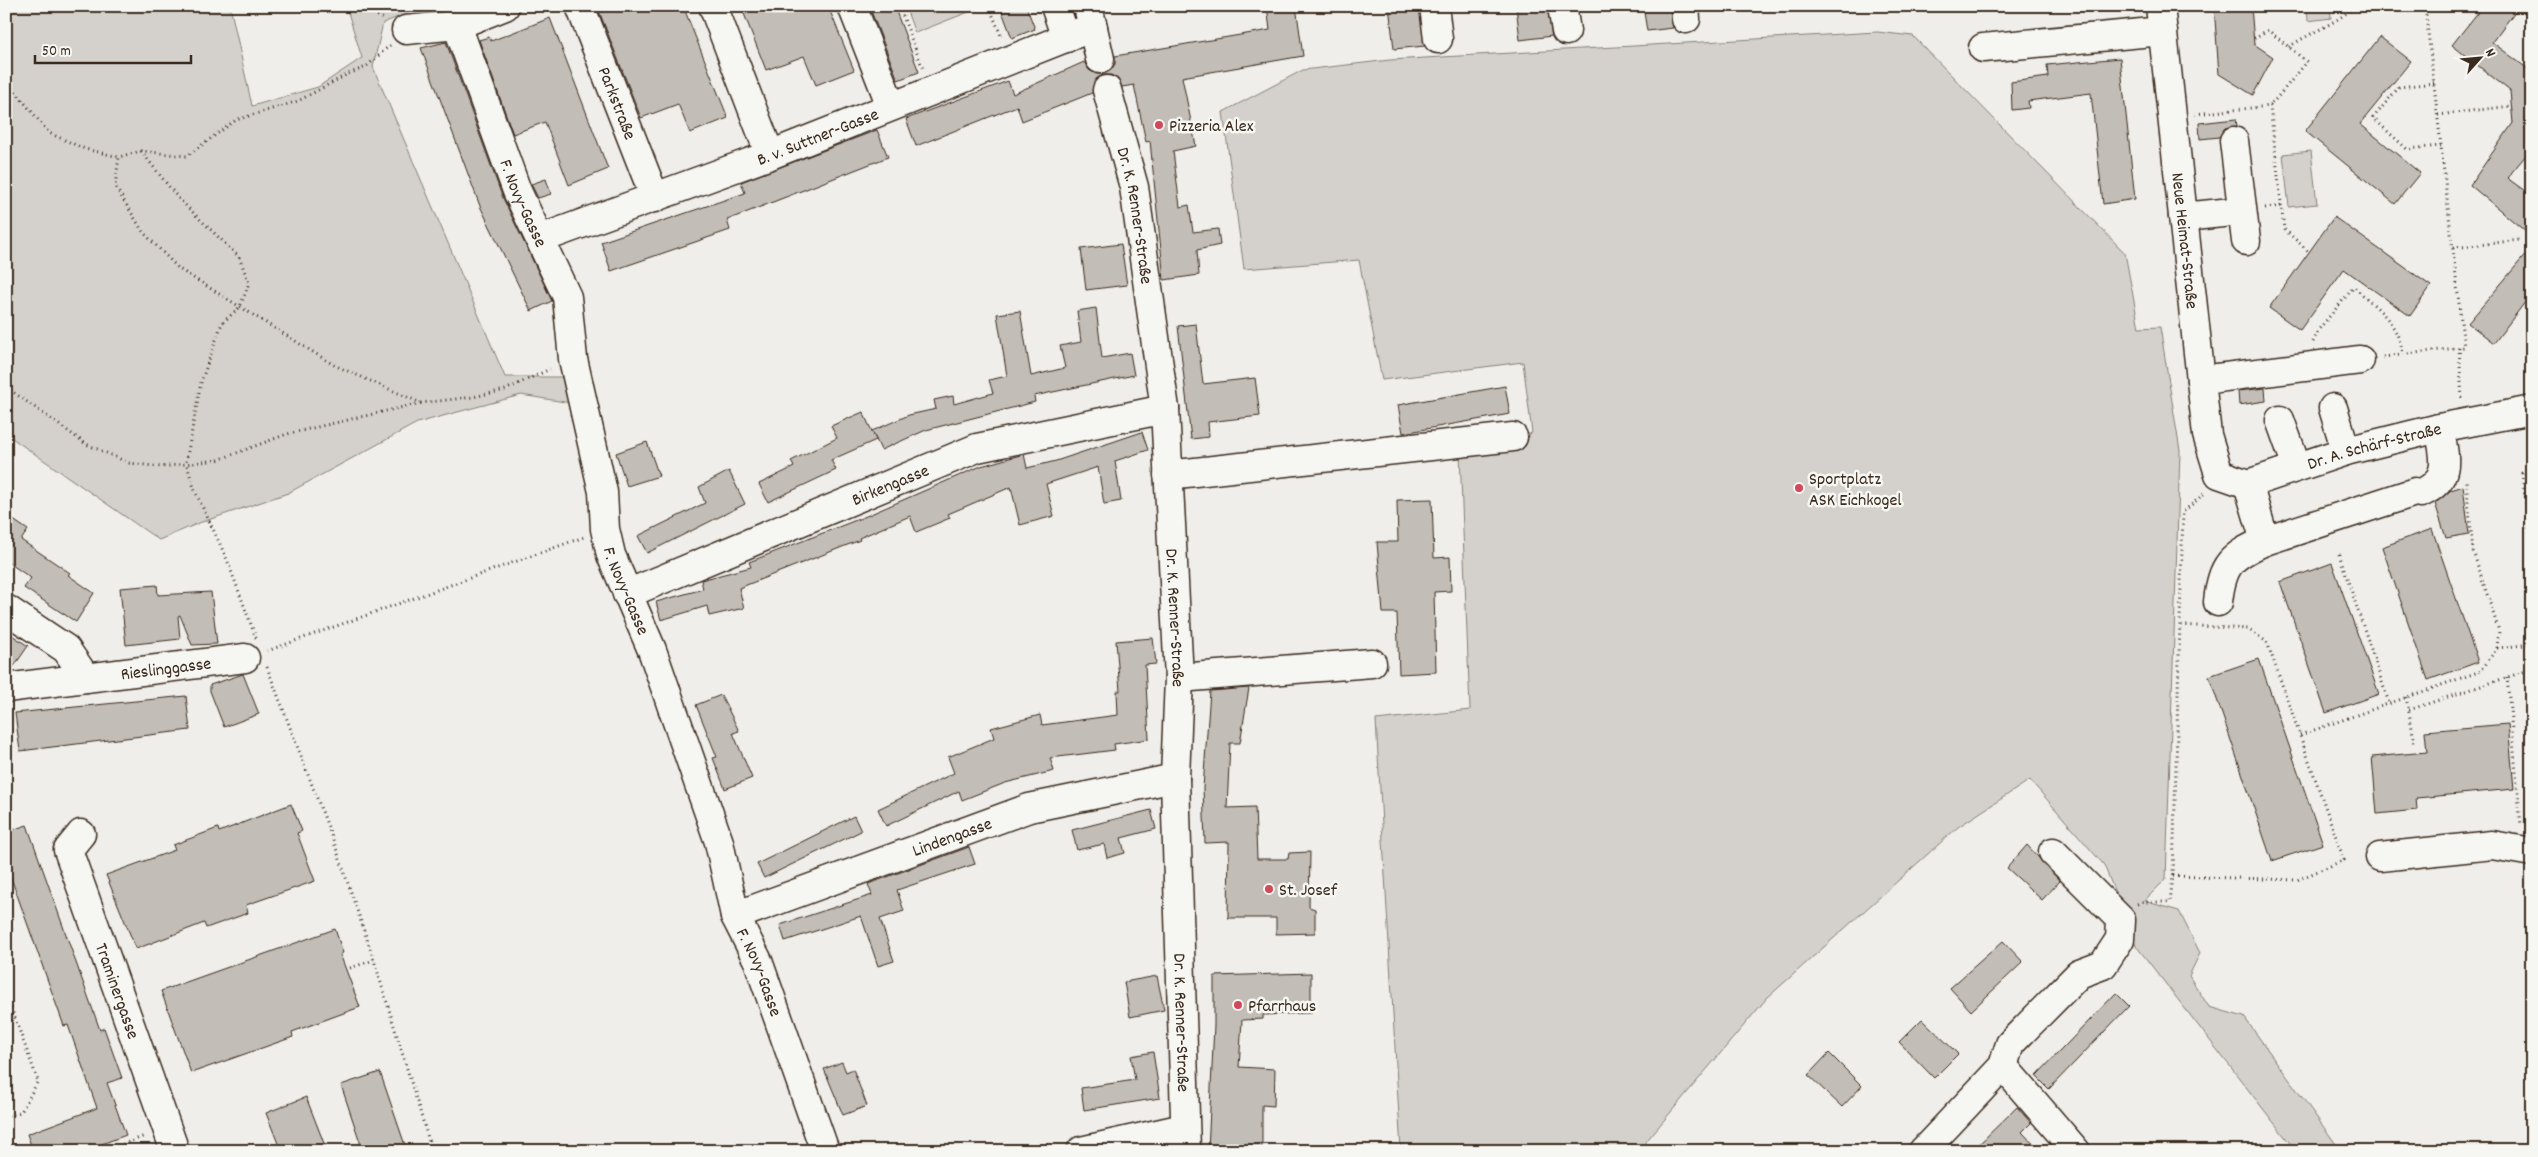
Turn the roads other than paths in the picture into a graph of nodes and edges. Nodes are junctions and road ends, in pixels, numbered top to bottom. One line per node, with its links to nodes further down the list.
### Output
1 (506, 6): 9 (street)
2 (580, 6): 19 (street, Parkstraße)
3 (713, 6): 18 (street)
4 (852, 6): 16 (street)
5 (1055, 6): 11 (street)
6 (1434, 6): 12 (street)
7 (1091, 16): 11 (street, B. v. Suttner-Gasse); 14 (street)
8 (2162, 18): 13 (street); 21 (street, Neue Heimat-Straße)
9 (457, 25): 10 (street); 22 (street, F. Novy-Gasse)
10 (406, 30)
11 (1066, 38): 16 (street, B. v. Suttner-Gasse)
12 (1438, 39)
13 (1983, 48)
14 (1100, 59)
15 (1107, 90): 27 (street, Dr. K. Renner-Straße)
16 (891, 106): 18 (street, B. v. Suttner-Gasse)
17 (2234, 141): 20 (street)
18 (770, 155): 19 (street, B. v. Suttner-Gasse)
19 (655, 198): 22 (street, B. v. Suttner-Gasse)
20 (2242, 210): 21 (street); 23 (street)
21 (2183, 217): 25 (street, Neue Heimat-Straße)
22 (540, 239): 37 (street, F. Novy-Gasse)
23 (2246, 242)
24 (2360, 360): 25 (street)
25 (2201, 380): 35 (street, Neue Heimat-Straße)
26 (2333, 408): 32 (street)
27 (1165, 409): 34 (street, Dr. K. Renner-Straße); 37 (street, Birkengasse)
28 (2532, 410): 30 (street, Dr. A. Schärf-Straße)
29 (2280, 420): 33 (street)
30 (2450, 426): 32 (street, Dr. A. Schärf-Straße); 36 (street)
31 (1513, 437): 34 (street)
32 (2346, 451): 33 (street, Dr. A. Schärf-Straße)
33 (2297, 467): 35 (street, Dr. A. Schärf-Straße)
34 (1168, 475): 43 (street, Dr. K. Renner-Straße)
35 (2248, 484): 36 (street)
36 (2265, 541): 38 (street)
37 (627, 594): 50 (street, F. Novy-Gasse)
38 (2218, 602)
39 (6, 609): 42 (street)
40 (253, 655): 42 (street, Rieslinggasse)
41 (1372, 664): 43 (street)
42 (86, 678): 44 (street, Rieslinggasse)
43 (1179, 678): 45 (street, Dr. K. Renner-Straße)
44 (6, 688)
45 (1175, 778): 50 (street, Lindengasse); 53 (street, Dr. K. Renner-Straße)
46 (81, 834): 52 (street, Traminergasse)
47 (2528, 851): 49 (street)
48 (2053, 852): 51 (street)
49 (2380, 856)
50 (735, 916): 54 (street, F. Novy-Gasse)
51 (2003, 1066): 56 (street); 57 (street)
52 (171, 1139)
53 (1185, 1139): 55 (street)
54 (825, 1151)
55 (1081, 1151)
56 (1922, 1151)
57 (2076, 1151)

